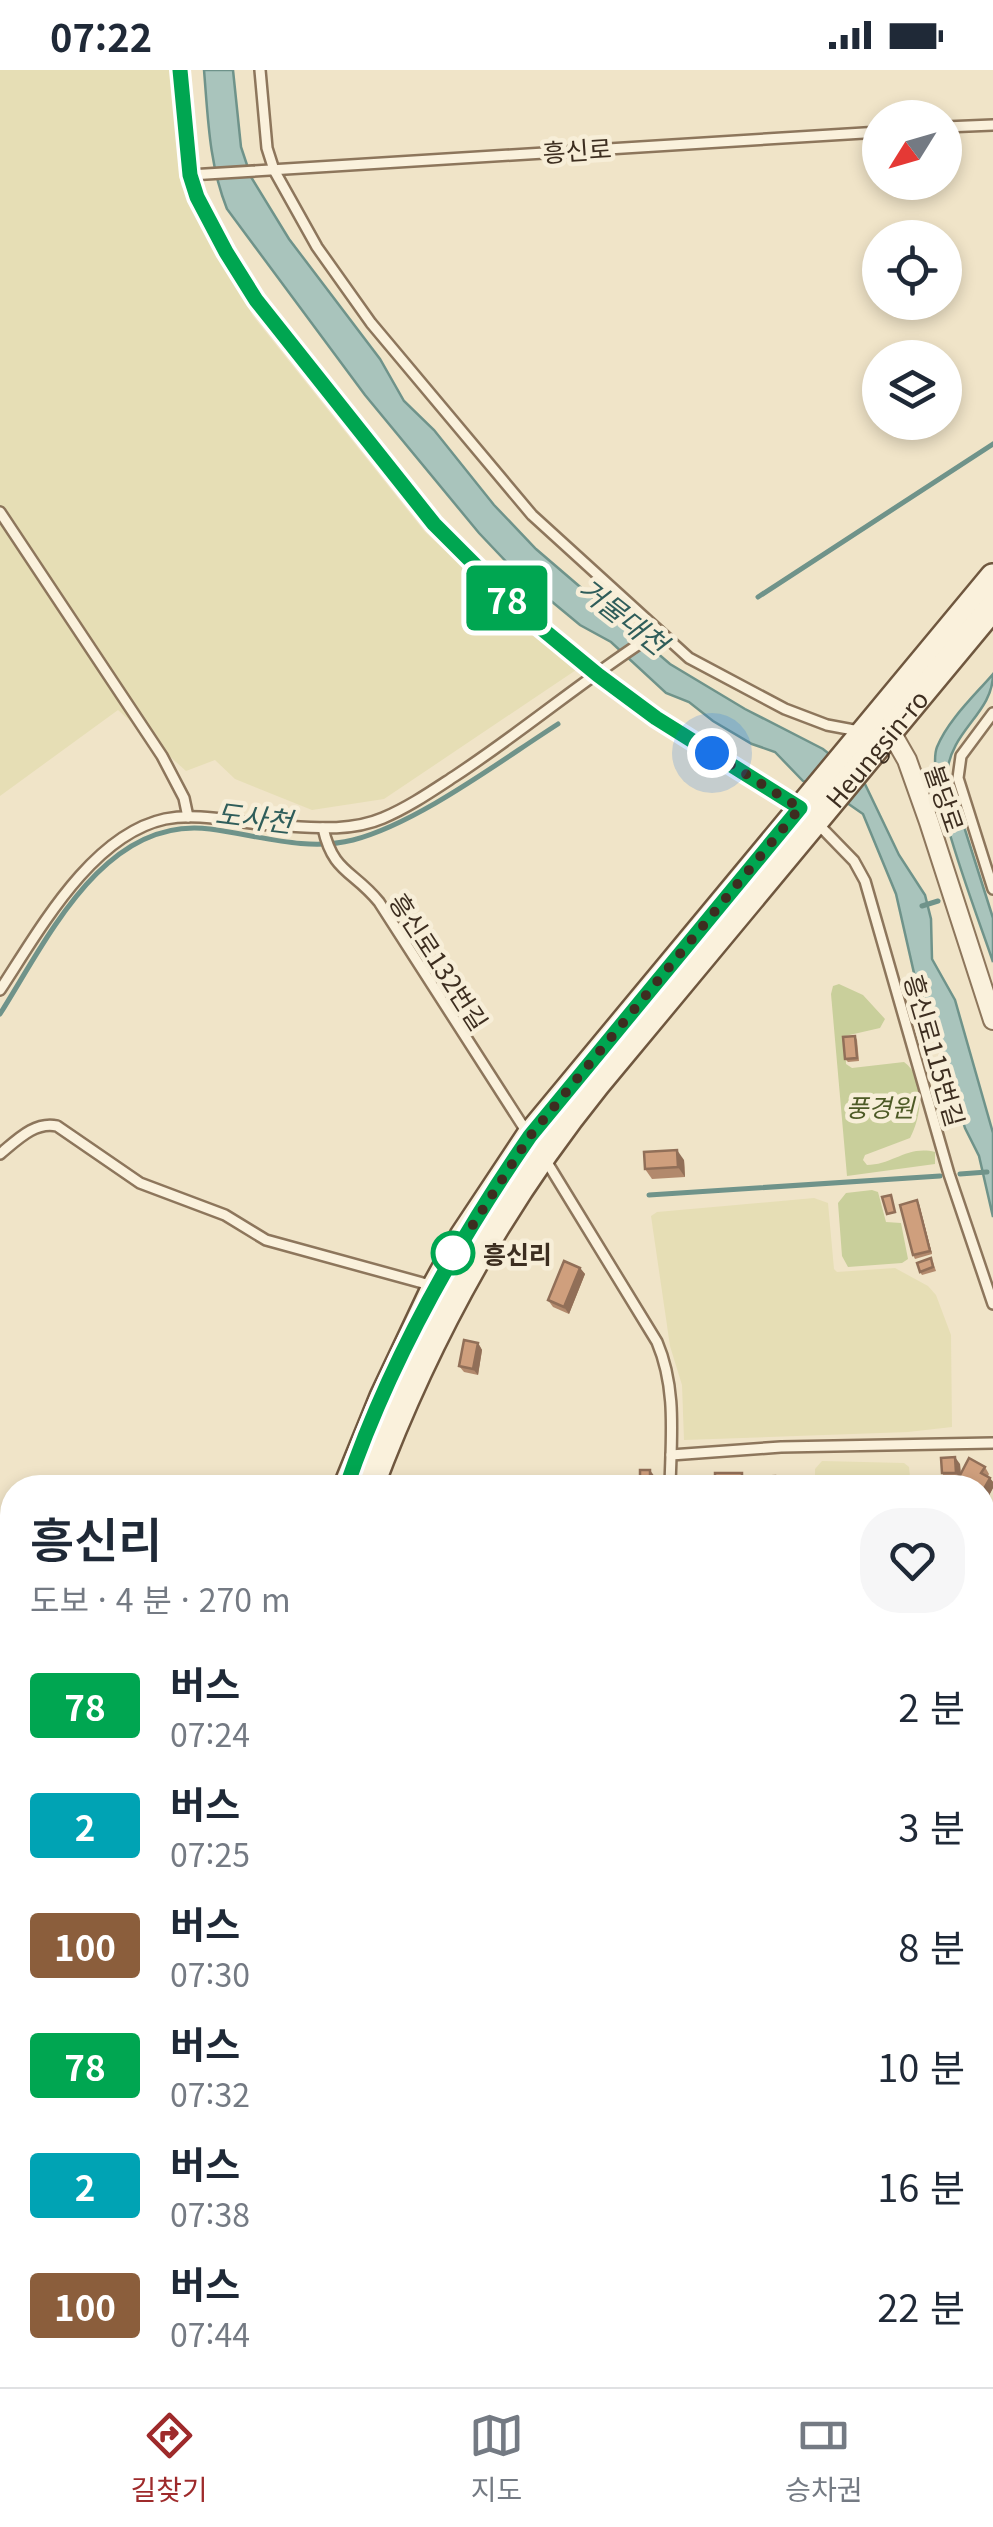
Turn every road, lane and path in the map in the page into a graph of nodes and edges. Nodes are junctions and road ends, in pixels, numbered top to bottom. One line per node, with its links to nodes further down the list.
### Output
1 (180, 70): 7 (lane)
2 (260, 70): 6 (lane)
3 (993, 125): 4 (lane)
4 (962, 127)
5 (862, 133): 6 (lane, 흥신로)
6 (274, 170): 7 (lane, 흥신로); 11 (lane)
7 (190, 175): 12 (lane)
8 (0, 512): 16 (lane)
9 (993, 577): 14 (main road, Heungsin-ro)
10 (993, 608): 14 (main road, Heungsin-ro)
11 (655, 634): 12 (lane); 14 (lane)
12 (598, 675): 15 (lane); 17 (lane)
13 (993, 713): 18 (lane)
14 (871, 735): 15 (main road); 20 (street, 불당로)
15 (811, 812): 21 (main road, Heungsin-ro); 24 (lane, 흥신로115번길)
16 (188, 817): 17 (lane); 19 (lane)
17 (324, 832): 21 (lane, 흥신로132번길)
18 (993, 889)
19 (0, 990)
20 (993, 1020)
21 (536, 1145): 23 (main road, Heungsin-ro); 26 (lane, 흥신로132번길)
22 (0, 1154): 23 (lane)
23 (446, 1293): 27 (main road, Heungsin-ro); 28 (main road, Heungsin-ro)
24 (993, 1304)
25 (993, 1444): 26 (lane)
26 (671, 1454): 29 (lane, 흥신로132번길)
27 (351, 1475)
28 (376, 1475)
29 (670, 1475)

